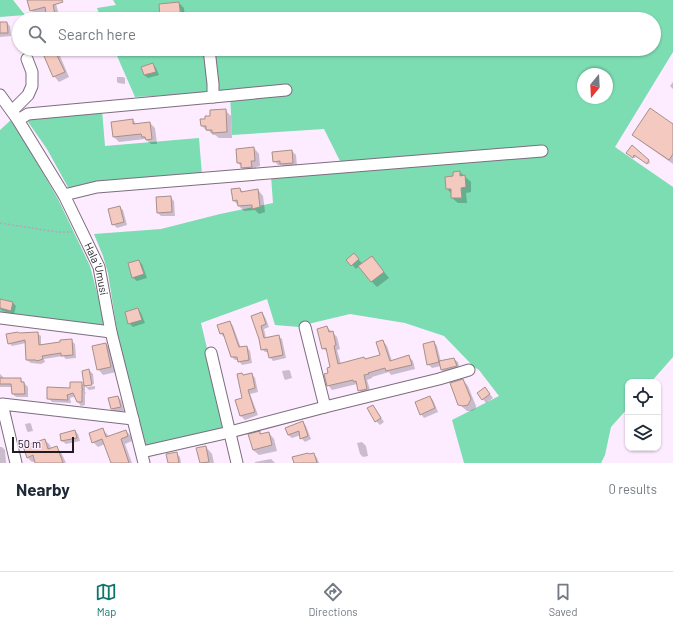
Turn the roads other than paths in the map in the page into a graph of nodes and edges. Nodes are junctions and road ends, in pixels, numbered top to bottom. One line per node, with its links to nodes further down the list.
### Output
1 (210, 56): 5 (street)
2 (27, 59): 6 (street)
3 (286, 90): 5 (street)
4 (0, 96): 6 (street, Hala 'Umusi)
5 (213, 97): 6 (street)
6 (15, 116): 8 (street, Hala 'Umusi)
7 (542, 151): 8 (street)
8 (64, 195): 11 (street, Hala 'Umusi)
9 (0, 318): 11 (street)
10 (305, 327): 15 (street)
11 (111, 332): 16 (street, Hala 'Umusi)
12 (211, 353): 17 (street)
13 (469, 370): 15 (street)
14 (1, 404): 16 (street); 19 (street)
15 (325, 407): 17 (street)
16 (133, 419): 18 (street, Hala 'Umusi)
17 (230, 432): 18 (street); 20 (street)
18 (143, 458)
19 (16, 463)
20 (238, 463)

